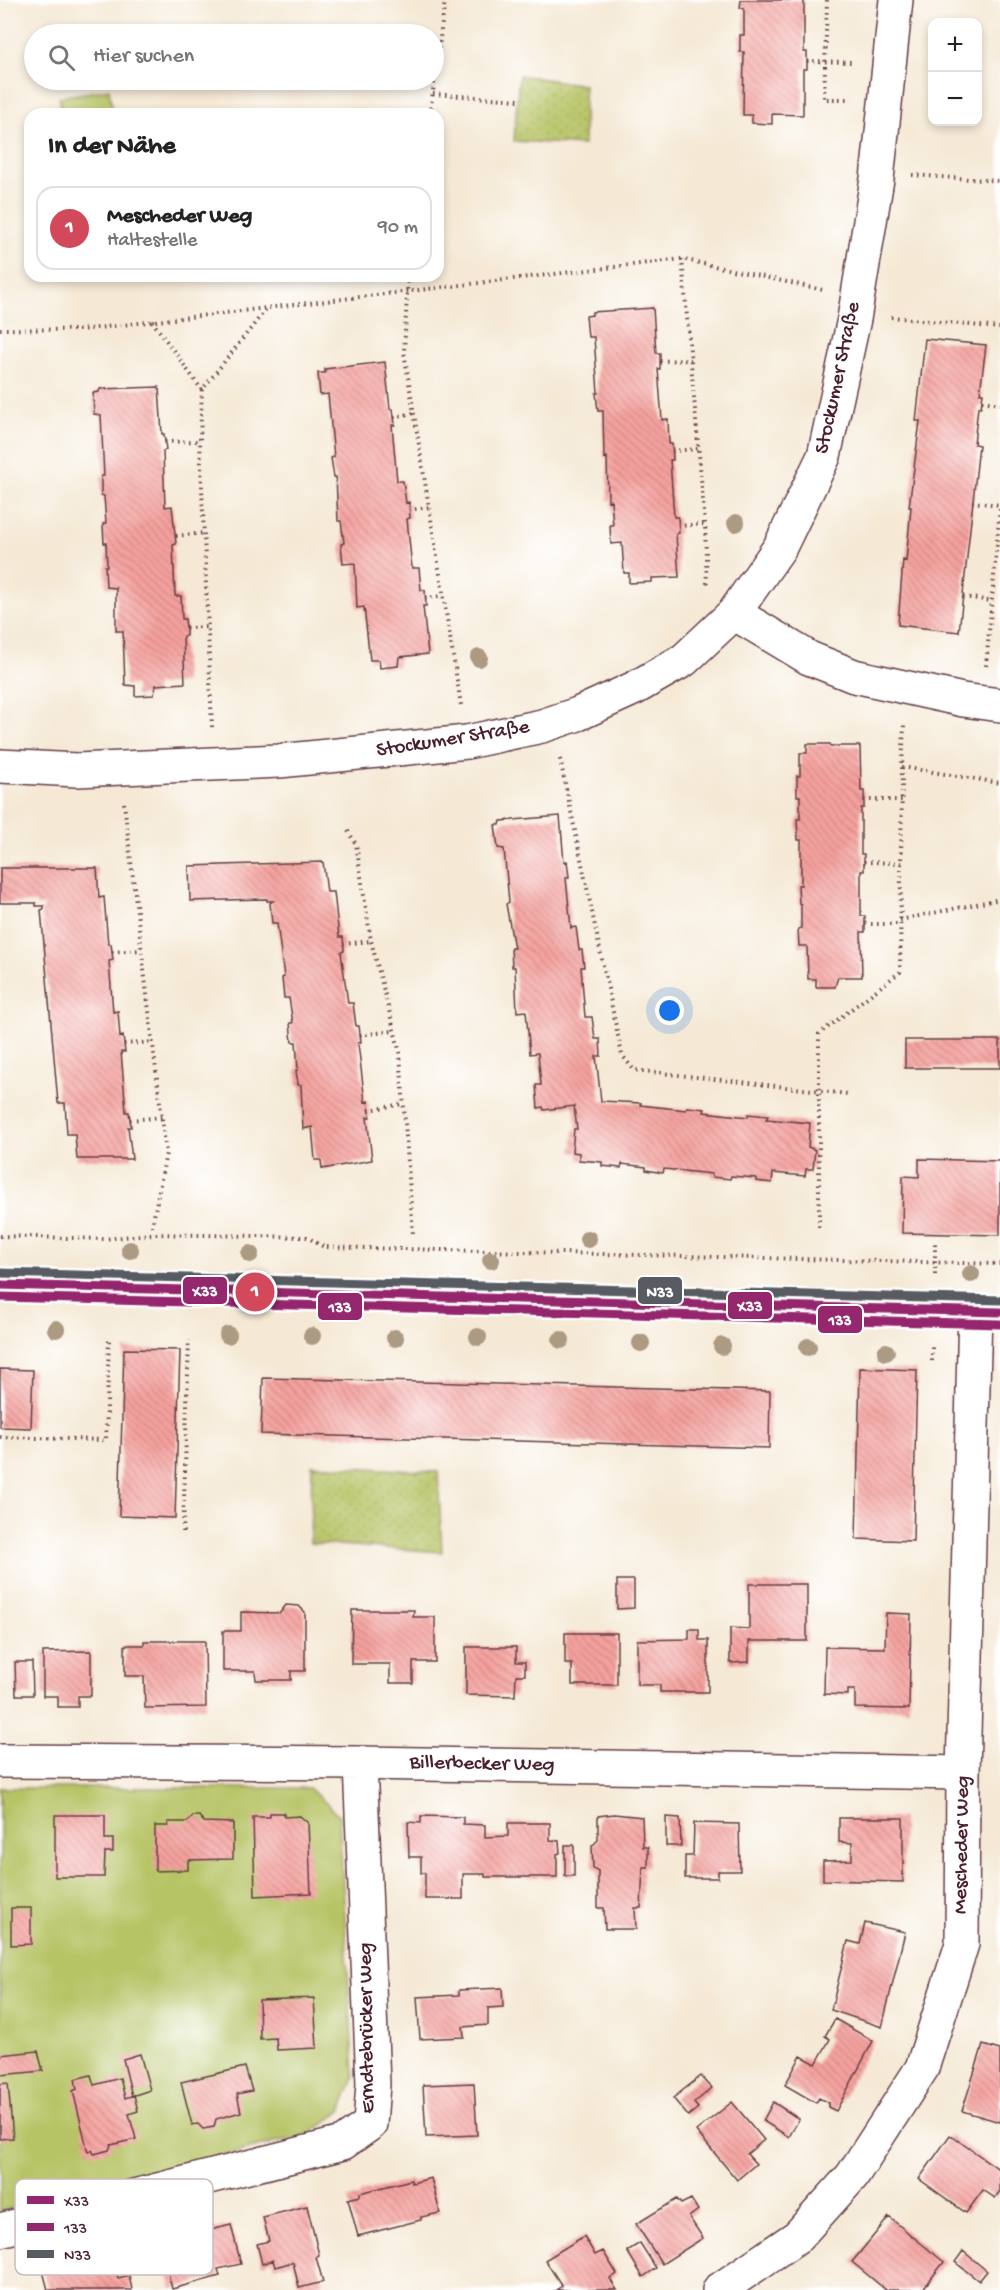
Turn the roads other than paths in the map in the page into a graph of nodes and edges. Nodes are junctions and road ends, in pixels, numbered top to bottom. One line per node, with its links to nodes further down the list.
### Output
1 (896, 0): 2 (street, Stockumer Straße)
2 (734, 613): 3 (street); 4 (street, Stockumer Straße)
3 (991, 704)
4 (0, 766)
5 (0, 1285): 6 (main road)
6 (988, 1311): 9 (street, Mescheder Weg)
7 (0, 1761): 8 (street, Billerbecker Weg)
8 (360, 1763): 9 (street, Billerbecker Weg); 10 (street, Erndtebrücker Weg)
9 (963, 1773): 13 (street, Mescheder Weg)
10 (203, 2179)
11 (15, 2226): 12 (street, Erndtebrücker Weg)
12 (0, 2230)
13 (720, 2290)

